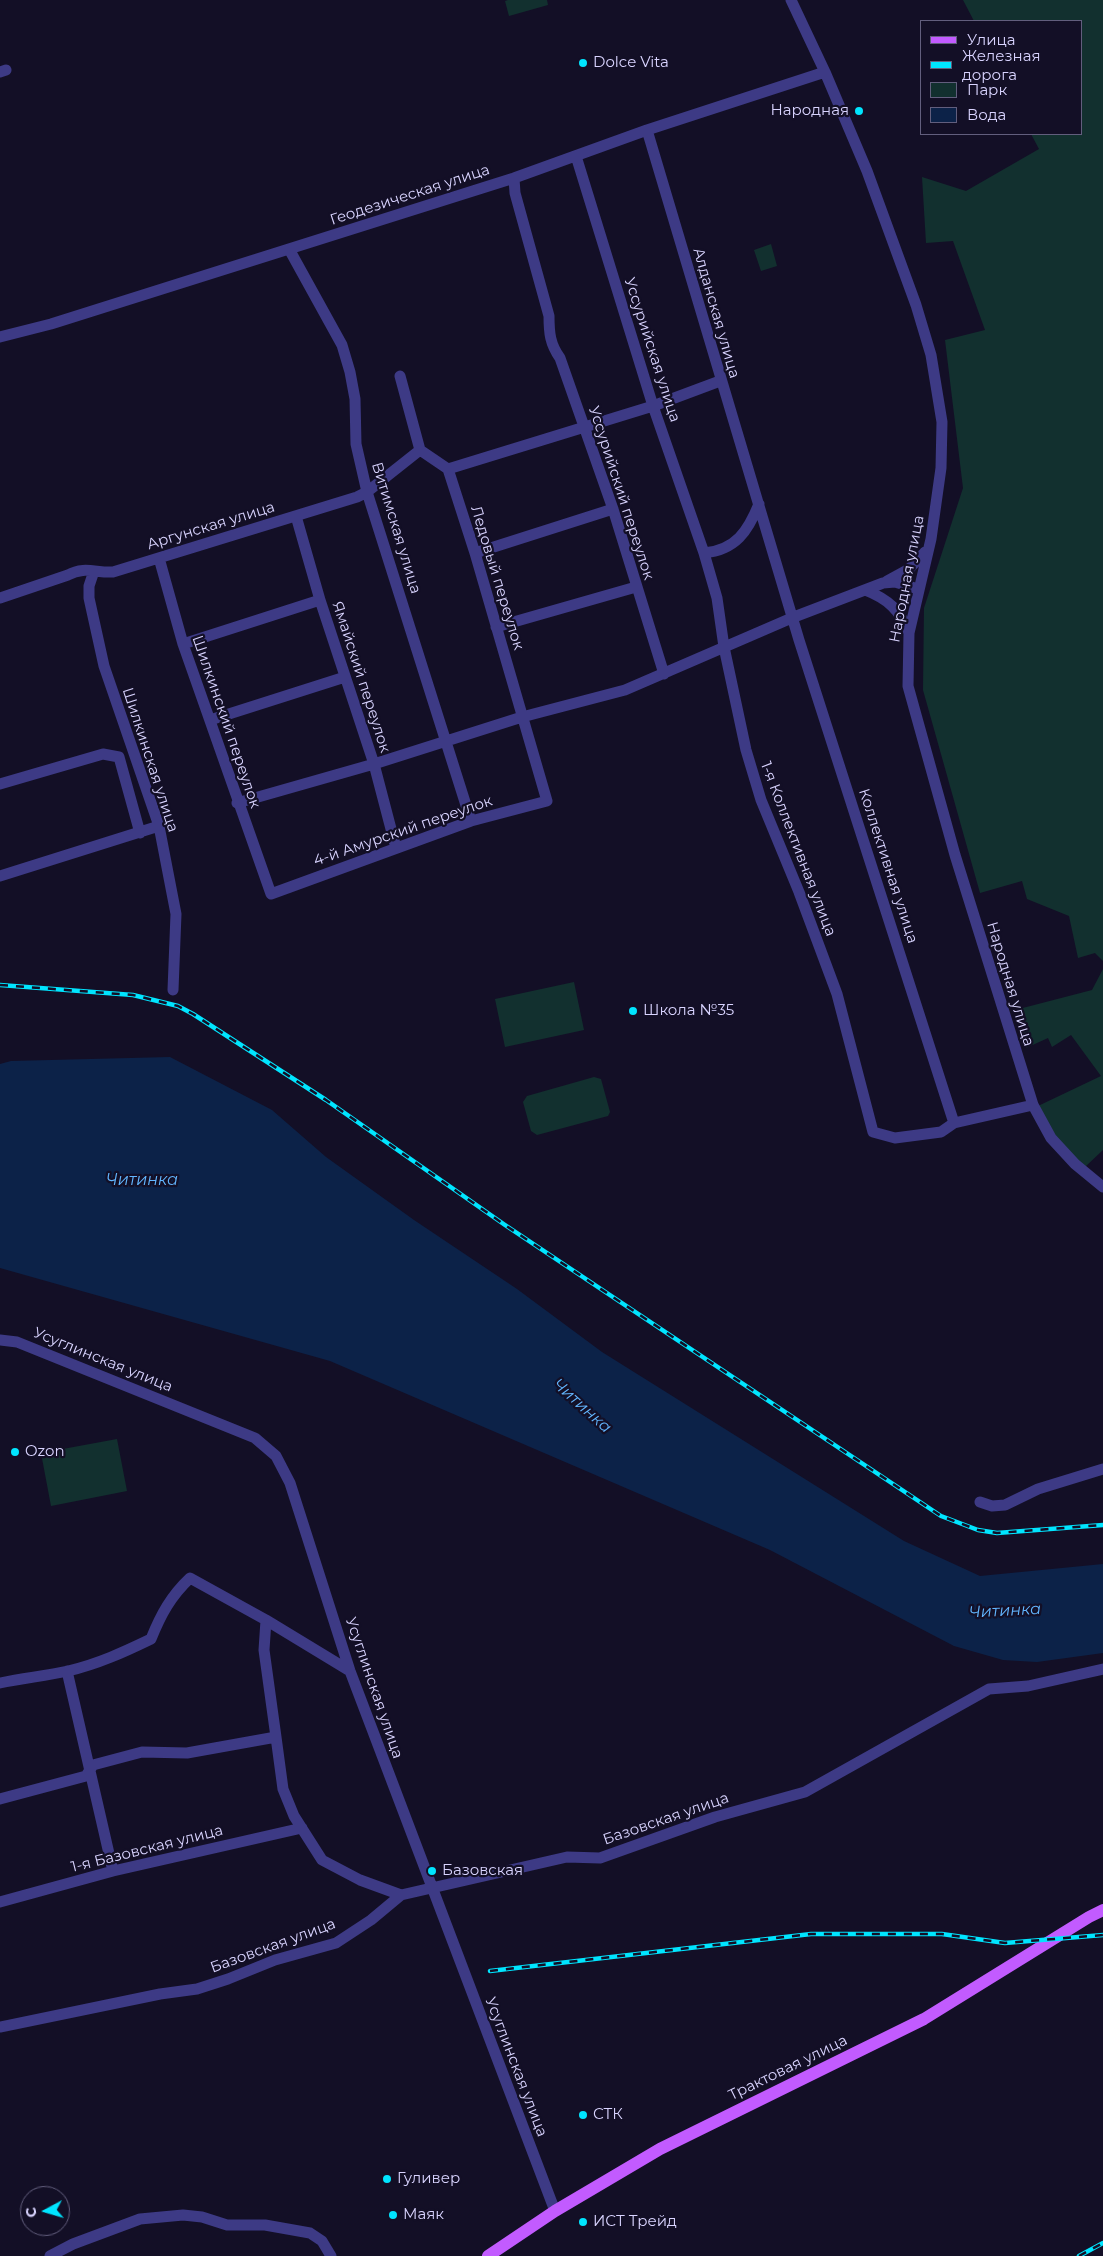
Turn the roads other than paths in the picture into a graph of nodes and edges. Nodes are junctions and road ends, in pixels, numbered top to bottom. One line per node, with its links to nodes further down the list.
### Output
1 (791, 0): 2 (street, Народная улица)
2 (825, 72): 3 (street, Геодезическая улица); 18 (street, Народная улица)
3 (647, 130): 4 (street, Геодезическая улица); 9 (street, Алданская улица)
4 (576, 156): 5 (street, Геодезическая улица); 10 (street, Уссурийская улица)
5 (514, 178): 6 (street, Геодезическая улица); 11 (street, Уссурийский переулок)
6 (289, 249): 7 (street, Геодезическая улица); 14 (street, Витимская улица)
7 (0, 337)
8 (400, 376): 12 (street)
9 (720, 381): 10 (street); 15 (street, Алданская улица)
10 (653, 406): 11 (street); 20 (street, Уссурийская улица)
11 (584, 427): 13 (street); 16 (street, Уссурийский переулок)
12 (420, 450): 13 (street); 14 (street, Аргунская улица)
13 (448, 470): 19 (street, Ледовый переулок)
14 (367, 492): 17 (street, Аргунская улица); 38 (street, Витимская улица)
15 (759, 504): 20 (street); 29 (street, Алданская улица)
16 (613, 509): 19 (street); 24 (street, Уссурийский переулок)
17 (296, 516): 21 (street, Аргунская улица); 28 (street, Ямайский переулок)
18 (929, 546): 23 (street); 25 (street, Народная улица)
19 (474, 553): 30 (street, Ледовый переулок)
20 (704, 553): 33 (street, Уссурийская улица)
21 (158, 558): 22 (street, Аргунская улица); 32 (street, Шилкинский переулок)
22 (94, 572): 27 (street, Аргунская улица); 44 (street, Шилкинская улица)
23 (883, 583): 25 (street); 26 (street)
24 (636, 587): 30 (street); 34 (street, Уссурийский переулок)
25 (918, 588): 31 (street, Народная улица)
26 (865, 590): 29 (street); 31 (street)
27 (0, 598)
28 (320, 600): 32 (street); 35 (street, Ямайский переулок)
29 (794, 617): 33 (street); 51 (street, Коллективная улица)
30 (496, 627): 36 (street, Ледовый переулок)
31 (909, 633): 50 (street, Народная улица)
32 (184, 644): 37 (street, Шилкинский переулок)
33 (724, 647): 34 (street); 51 (street, 1-я Коллективная улица)
34 (664, 674): 36 (street)
35 (345, 678): 37 (street); 39 (street, Ямайский переулок)
36 (522, 716): 38 (street); 41 (street, Ледовый переулок)
37 (210, 720): 42 (street, Шилкинский переулок)
38 (447, 741): 39 (street); 43 (street, Витимская улица)
39 (374, 764): 42 (street); 46 (street, Ямайский переулок)
40 (0, 784): 45 (street)
41 (547, 801): 43 (street, 4-й Амурский переулок)
42 (237, 803): 48 (street, Шилкинский переулок)
43 (471, 821): 46 (street, 4-й Амурский переулок)
44 (159, 826): 45 (street); 49 (street, Шилкинская улица)
45 (140, 833): 47 (street)
46 (396, 848): 48 (street, 4-й Амурский переулок)
47 (0, 876)
48 (271, 894)
49 (173, 990)
50 (1034, 1105): 51 (street); 52 (street, Народная улица)
51 (954, 1123)
52 (1103, 1187)
53 (0, 1340): 59 (street, Усуглинская улица)
54 (1103, 1469): 55 (street)
55 (980, 1502)
56 (266, 1620): 58 (street); 59 (street); 61 (street)
57 (1103, 1669): 66 (street, Базовская улица)
58 (67, 1671): 60 (street); 62 (street)
59 (350, 1671): 66 (street, Усуглинская улица)
60 (0, 1683)
61 (276, 1737): 62 (street); 64 (street)
62 (90, 1770): 63 (street); 65 (street)
63 (0, 1799)
64 (302, 1828): 65 (street, 1-я Базовская улица); 67 (street)
65 (112, 1870): 68 (street, 1-я Базовская улица)
66 (432, 1888): 67 (street, Базовская улица); 71 (street, Усуглинская улица)
67 (401, 1894): 70 (street, Базовская улица)
68 (0, 1902)
69 (1103, 1910): 71 (main road, Трактовая улица)
70 (0, 2027)
71 (556, 2211): 74 (main road, Трактовая улица)
72 (50, 2256): 73 (street)
73 (331, 2256)
74 (488, 2256)

